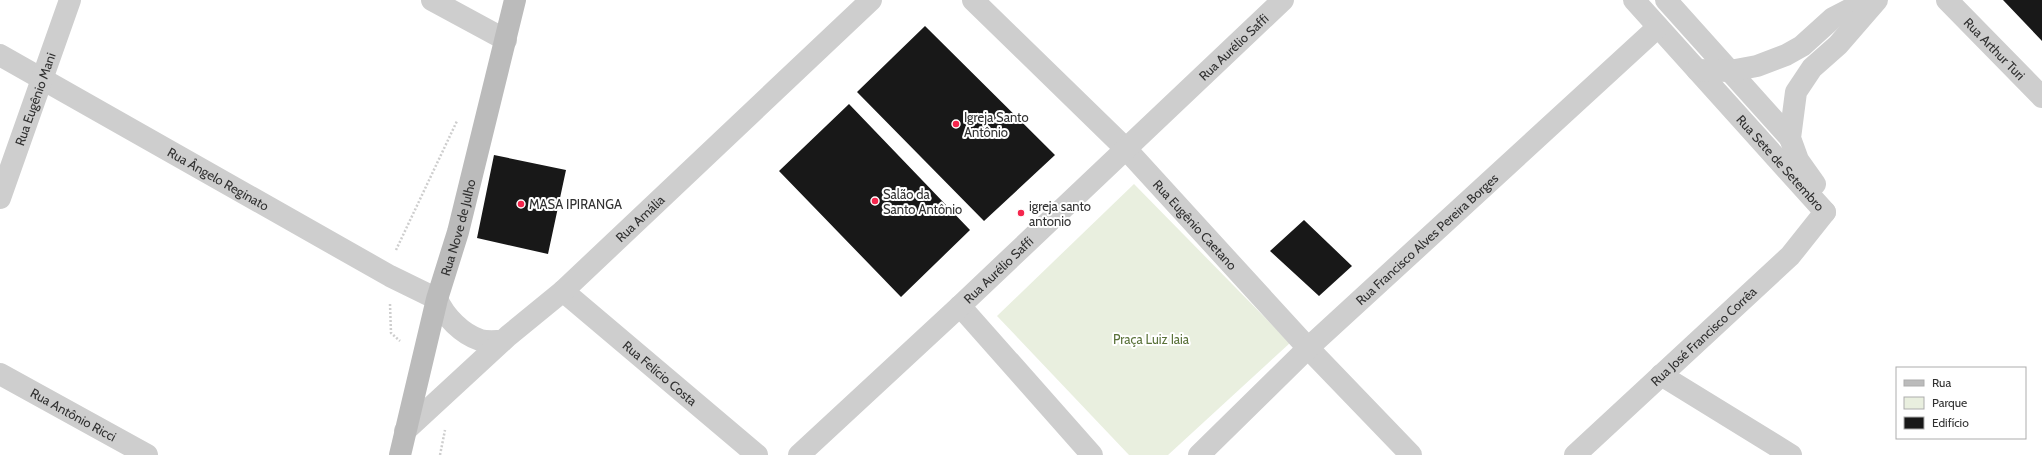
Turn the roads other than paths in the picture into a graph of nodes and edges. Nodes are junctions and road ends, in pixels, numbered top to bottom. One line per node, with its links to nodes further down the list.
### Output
1 (70, 0): 17 (street, Rua Eugênio Mani)
2 (432, 0): 13 (street)
3 (515, 0): 13 (main road, Rua Nove de Julho)
4 (870, 0): 23 (street, Rua Amália)
5 (973, 0): 20 (street, Rua Eugênio Caetano)
6 (1283, 0): 20 (street, Rua Aurélio Saffi)
7 (1634, 0): 12 (street, Rua Sete de Setembro)
8 (1666, 0): 16 (street, Rua Sete de Setembro)
9 (1868, 0): 16 (street)
10 (1877, 0): 19 (street, Rua Sete de Setembro)
11 (1947, 0): 18 (street, Rua Arthur Turi)
12 (1658, 27): 15 (street, Rua Sete de Setembro); 27 (street, Rua Francisco Alves Pereira Borges)
13 (506, 40): 24 (main road, Rua Nove de Julho)
14 (0, 55): 17 (street, Rua Ângelo Reginato)
15 (1697, 70): 16 (street); 22 (street, Rua Sete de Setembro)
16 (1730, 71): 19 (street, Rua Sete de Setembro)
17 (42, 77): 21 (street, Rua Eugênio Mani); 24 (street, Rua Ângelo Reginato)
18 (2042, 97)
19 (1790, 138): 22 (street, Rua Sete de Setembro)
20 (1126, 149): 25 (street, Rua Aurélio Saffi); 27 (street, Rua Eugênio Caetano)
21 (0, 198)
22 (1825, 212): 29 (street, Rua José Francisco Corrêa)
23 (563, 291): 26 (street, Rua Amália); 33 (street, Rua Felício Costa)
24 (437, 299): 26 (street); 30 (main road, Rua Nove de Julho)
25 (960, 306): 34 (street, Rua Aurélio Saffi); 35 (street)
26 (502, 341): 30 (street, Rua Amália)
27 (1308, 348): 36 (street, Rua Francisco Alves Pereira Borges); 37 (street, Rua Eugênio Caetano)
28 (0, 374): 31 (street, Rua Antônio Ricci)
29 (1661, 375): 38 (street, Rua José Francisco Corrêa); 39 (street)
30 (405, 431): 32 (main road, Rua Nove de Julho)
31 (147, 455)
32 (400, 455)
33 (757, 455)
34 (799, 455)
35 (1092, 455)
36 (1200, 455)
37 (1411, 455)
38 (1575, 455)
39 (1791, 455)

